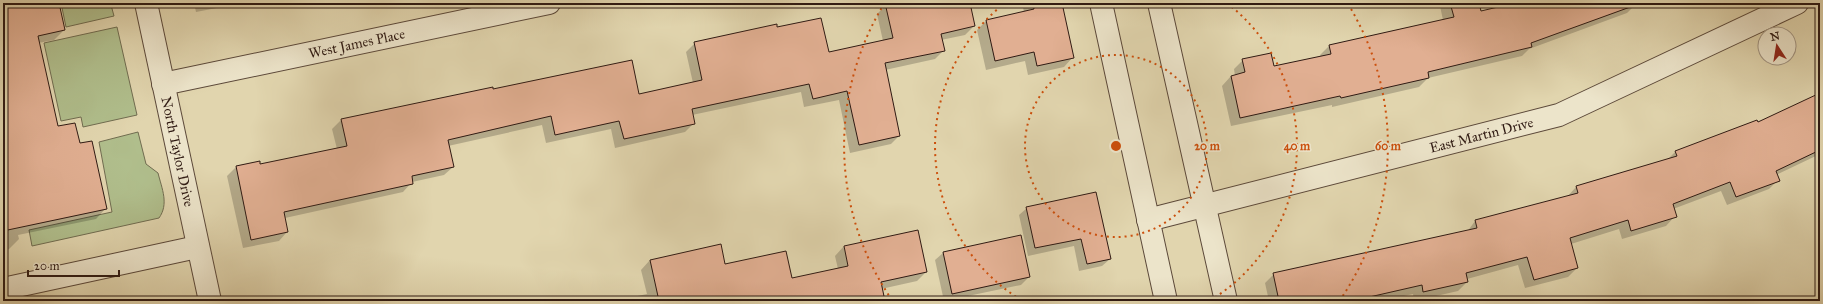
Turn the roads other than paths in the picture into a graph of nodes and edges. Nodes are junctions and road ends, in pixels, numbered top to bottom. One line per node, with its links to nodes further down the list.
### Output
1 (146, 3): 6 (street, North Taylor Drive)
2 (550, 3): 6 (street, West James Place)
3 (1101, 3): 8 (street)
4 (1159, 3): 7 (street)
5 (1797, 3): 7 (street, East Martin Drive)
6 (163, 84): 9 (street, North Taylor Drive)
7 (1205, 206): 8 (street, East Martin Drive); 11 (street)
8 (1148, 220): 13 (street)
9 (197, 247): 10 (street); 12 (street, North Taylor Drive)
10 (3, 289)
11 (1222, 300)
12 (210, 301)
13 (1166, 301)

